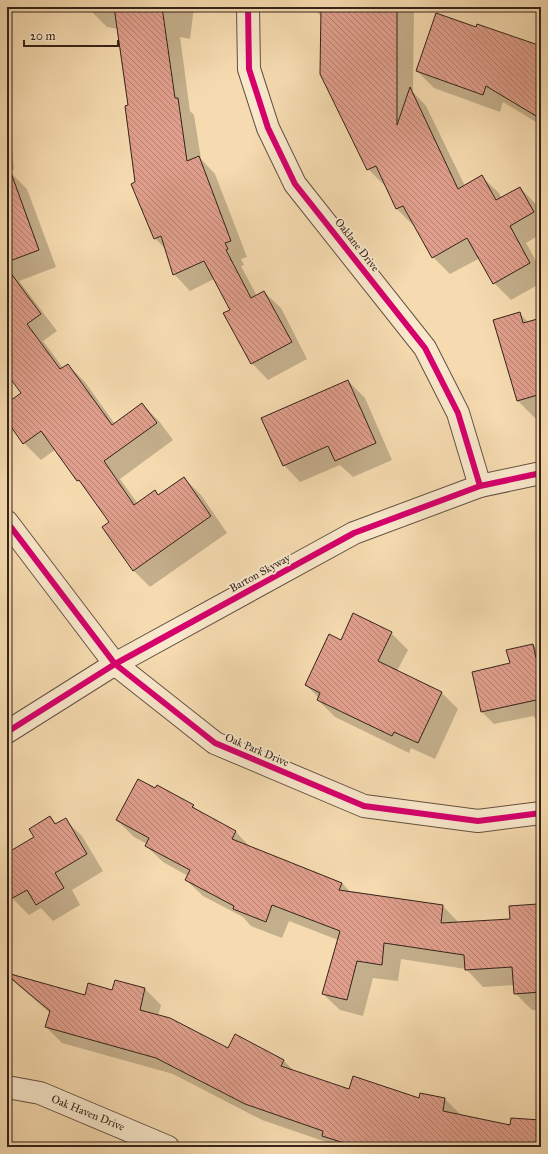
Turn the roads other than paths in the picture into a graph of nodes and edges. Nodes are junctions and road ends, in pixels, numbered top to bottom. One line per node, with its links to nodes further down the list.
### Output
1 (248, 7): 3 (street, Oaklane Drive)
2 (541, 473): 3 (street, Barton Skyway)
3 (480, 486): 5 (street, Barton Skyway)
4 (7, 522): 5 (street, Oak Park Drive)
5 (115, 664): 6 (street, Barton Skyway); 7 (street, Oak Park Drive)
6 (7, 732)
7 (541, 813)
8 (7, 1087): 9 (street, Oak Haven Drive)
9 (147, 1142): 10 (street, Oak Haven Drive)
10 (168, 1147)

